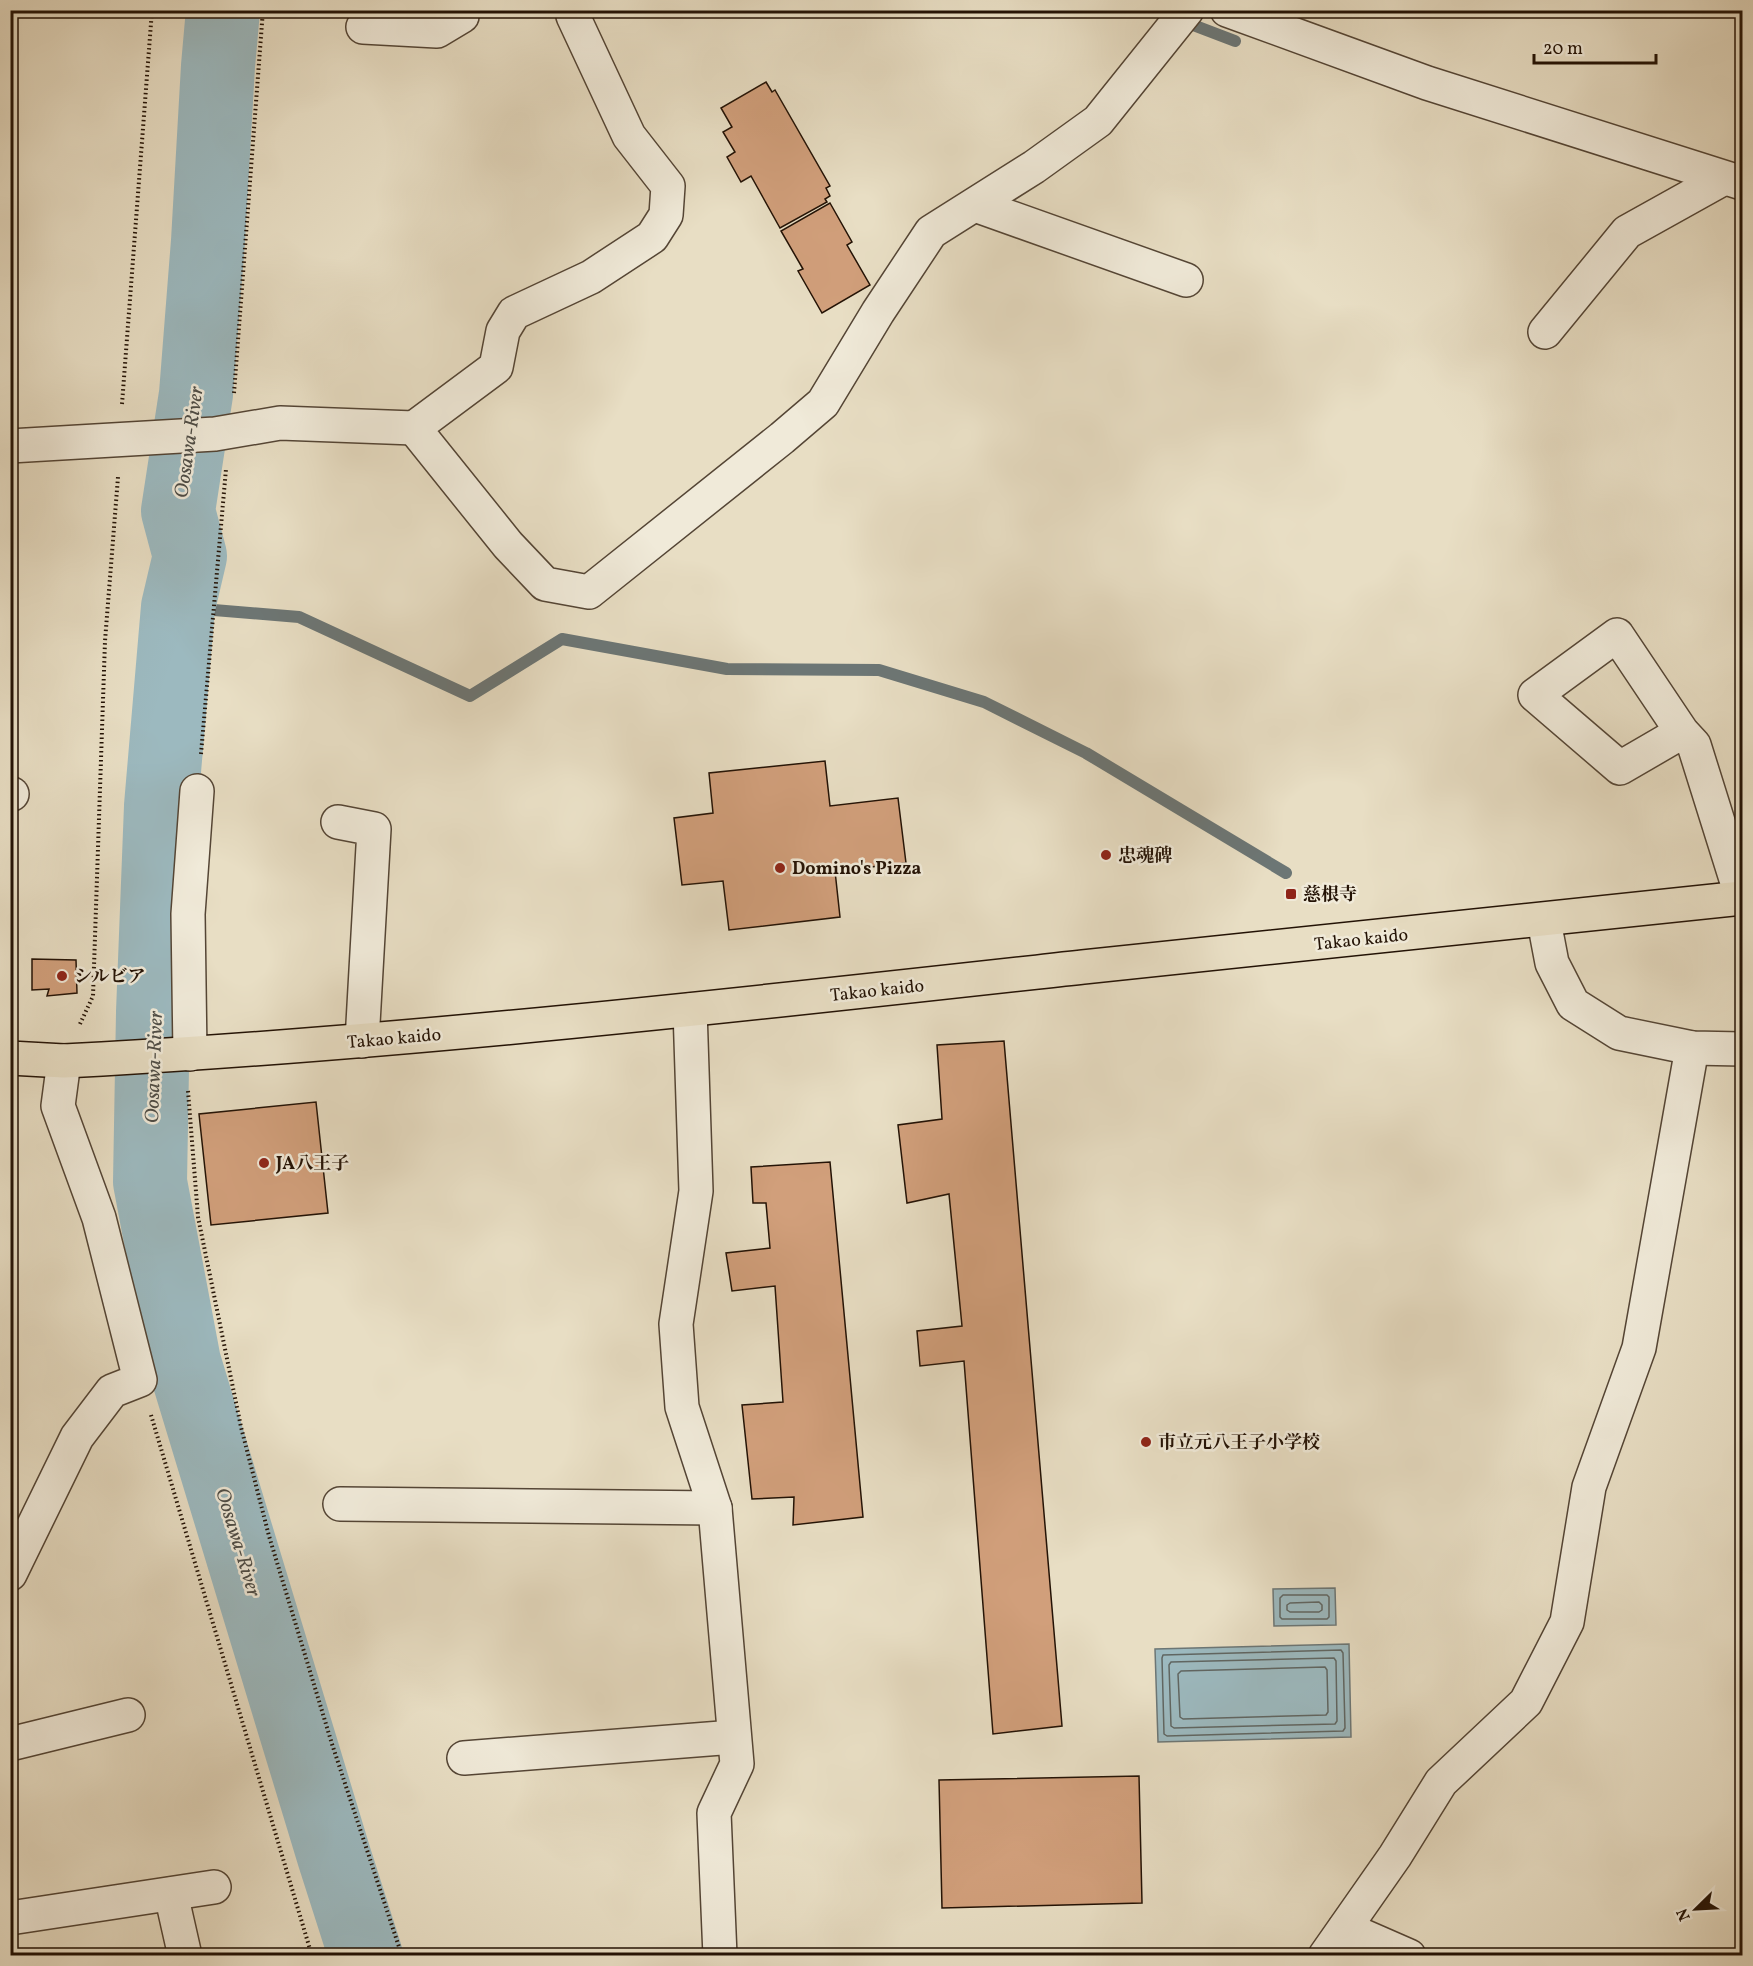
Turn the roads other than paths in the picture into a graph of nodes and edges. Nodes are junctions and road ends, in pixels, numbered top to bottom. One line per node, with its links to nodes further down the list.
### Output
1 (462, 10): 5 (street)
2 (575, 10): 10 (street)
3 (1187, 10): 7 (street)
4 (1227, 10): 6 (street)
5 (363, 27)
6 (1733, 181): 9 (street)
7 (975, 204): 8 (street); 10 (street)
8 (1186, 280)
9 (1545, 332)
10 (414, 428): 11 (street)
11 (10, 446)
12 (1682, 732): 15 (street)
13 (197, 791): 21 (street)
14 (338, 822): 18 (street)
15 (1742, 898): 16 (main road, Takao kaido)
16 (1544, 921): 17 (main road, Takao kaido); 19 (street)
17 (690, 1010): 18 (main road, Takao kaido); 25 (street)
18 (362, 1041): 21 (main road, Takao kaido)
19 (1692, 1048): 20 (street); 34 (street)
20 (1743, 1049)
21 (181, 1054): 23 (main road, Takao kaido)
22 (10, 1058): 23 (main road, Takao kaido)
23 (64, 1061): 26 (street)
24 (340, 1504): 25 (street)
25 (715, 1508): 28 (street)
26 (12, 1567)
27 (128, 1715): 29 (street)
28 (735, 1737): 30 (street); 36 (street)
29 (10, 1744)
30 (464, 1758)
31 (214, 1887): 32 (street)
32 (171, 1894): 33 (street); 35 (street)
33 (10, 1918)
34 (1345, 1928): 37 (street); 38 (street)
35 (185, 1956)
36 (720, 1956)
37 (1325, 1956)
38 (1409, 1956)

